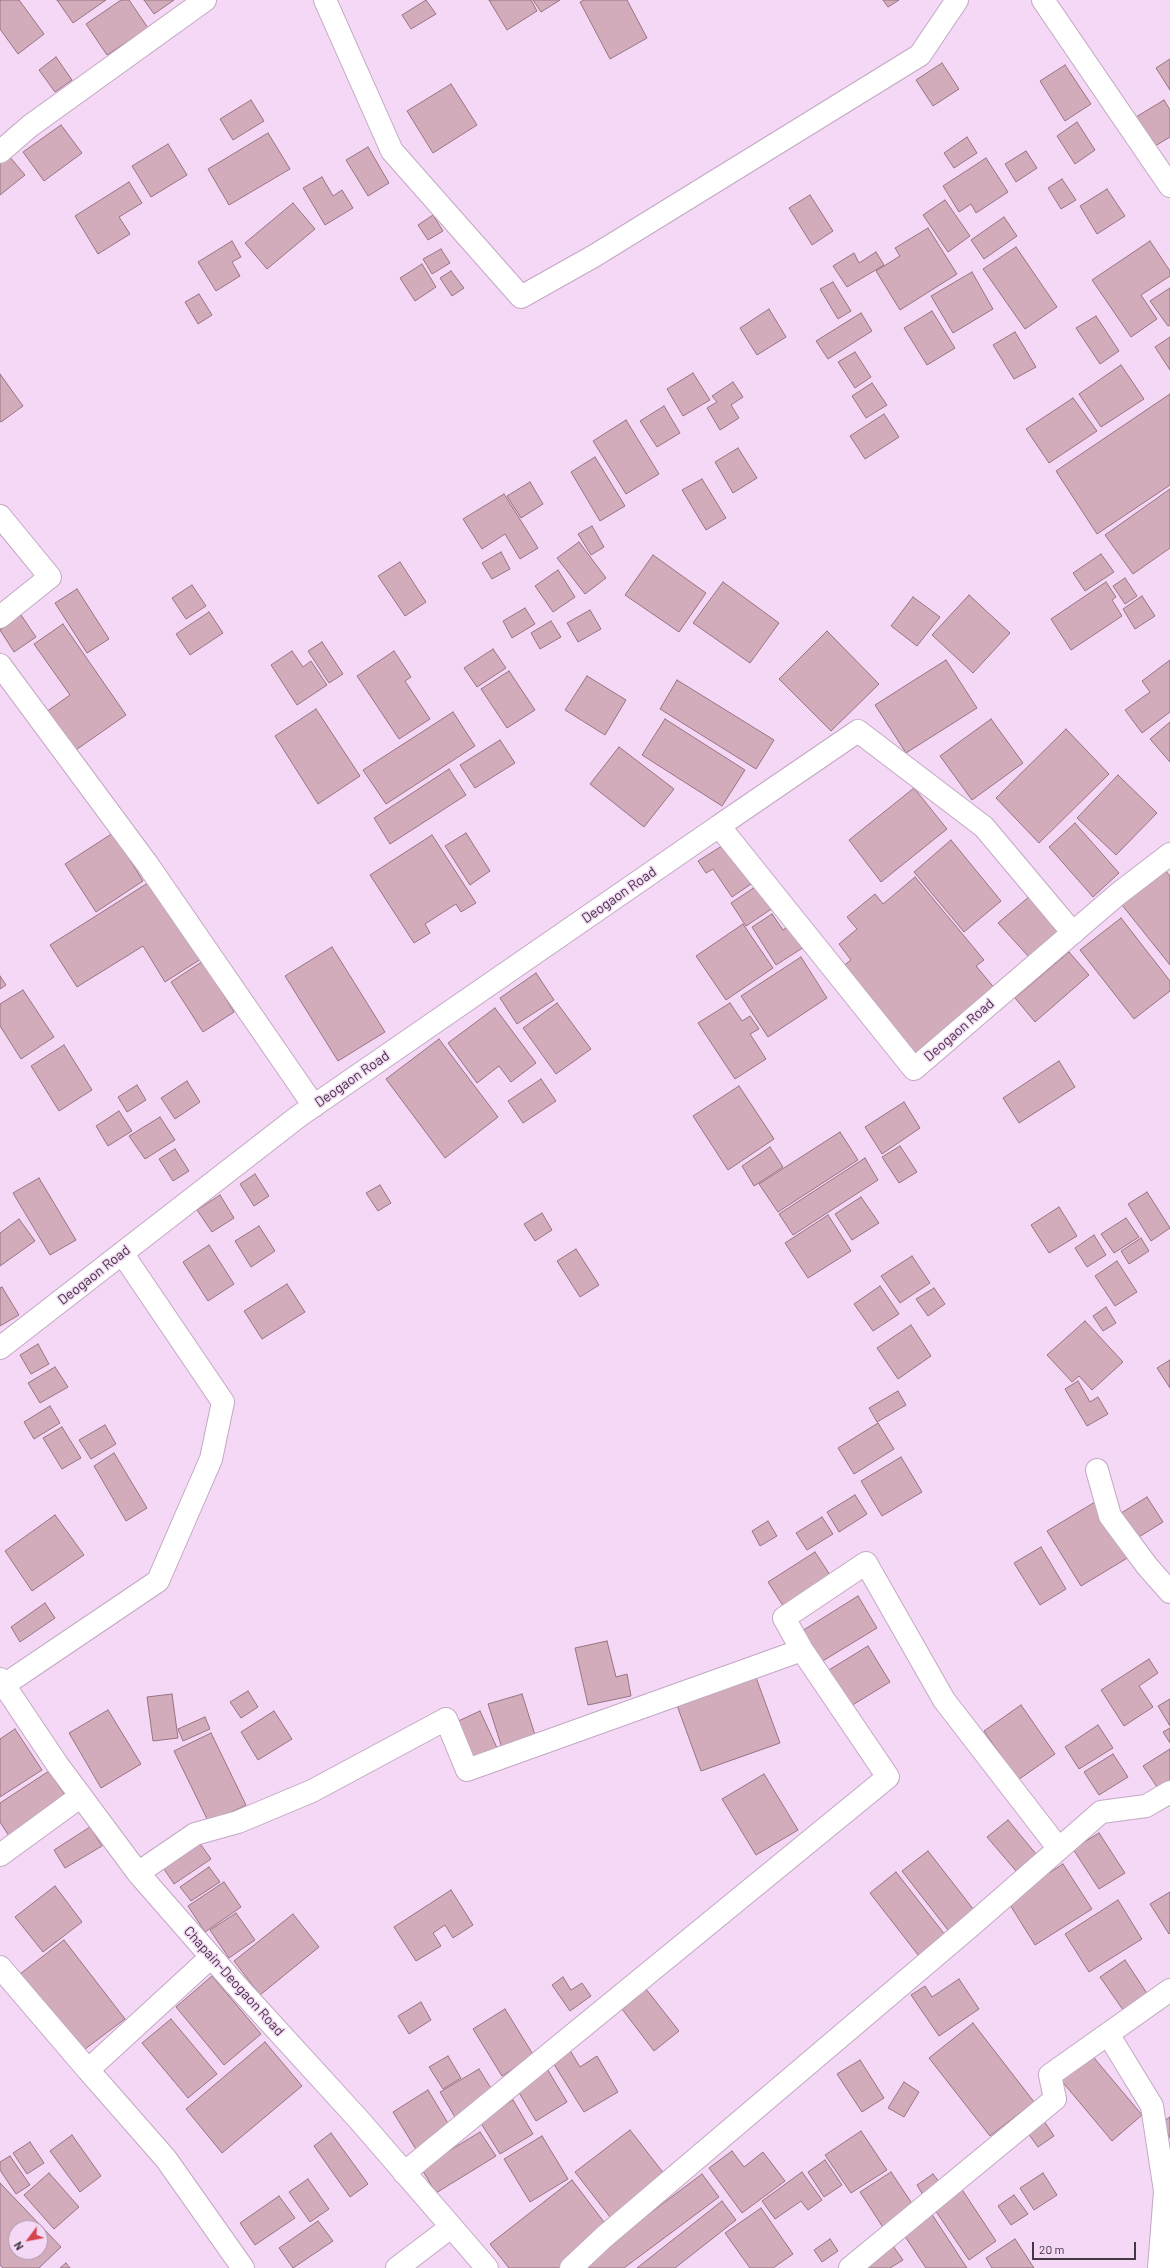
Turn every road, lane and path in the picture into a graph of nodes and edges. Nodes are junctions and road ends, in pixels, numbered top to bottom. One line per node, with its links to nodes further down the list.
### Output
1 (205, 0): 5 (street)
2 (326, 0): 3 (street)
3 (957, 0)
4 (1043, 0): 6 (street)
5 (0, 152)
6 (1170, 186)
7 (0, 516): 8 (street)
8 (0, 617)
9 (0, 665): 13 (street)
10 (719, 826): 12 (street); 12 (street, Deogaon Road); 13 (street, Deogaon Road)
11 (1169, 856): 12 (street, Deogaon Road)
12 (1073, 933)
13 (314, 1106): 14 (street, Deogaon Road)
14 (122, 1253): 15 (street, Deogaon Road); 19 (street)
15 (0, 1348)
16 (1097, 1470): 17 (street)
17 (1170, 1592)
18 (802, 1650): 22 (street); 24 (street); 30 (street)
19 (2, 1682): 21 (street, Chapain-Deogaon Road)
20 (1170, 1792): 22 (street)
21 (81, 1796): 23 (street); 24 (street, Chapain-Deogaon Road)
22 (1059, 1849): 36 (street)
23 (0, 1856)
24 (138, 1873): 25 (street, Chapain-Deogaon Road)
25 (212, 1957): 29 (street); 30 (street, Chapain-Deogaon Road)
26 (0, 1967): 29 (street)
27 (1170, 1990): 28 (street)
28 (1108, 2034): 32 (street); 37 (street)
29 (88, 2070): 33 (street)
30 (404, 2173): 31 (street, Chapain-Deogaon Road)
31 (451, 2227): 34 (street); 35 (street, Chapain-Deogaon Road)
32 (1166, 2229): 38 (street)
33 (243, 2268)
34 (397, 2268)
35 (487, 2268)
36 (571, 2268)
37 (850, 2268)
38 (1159, 2268)

